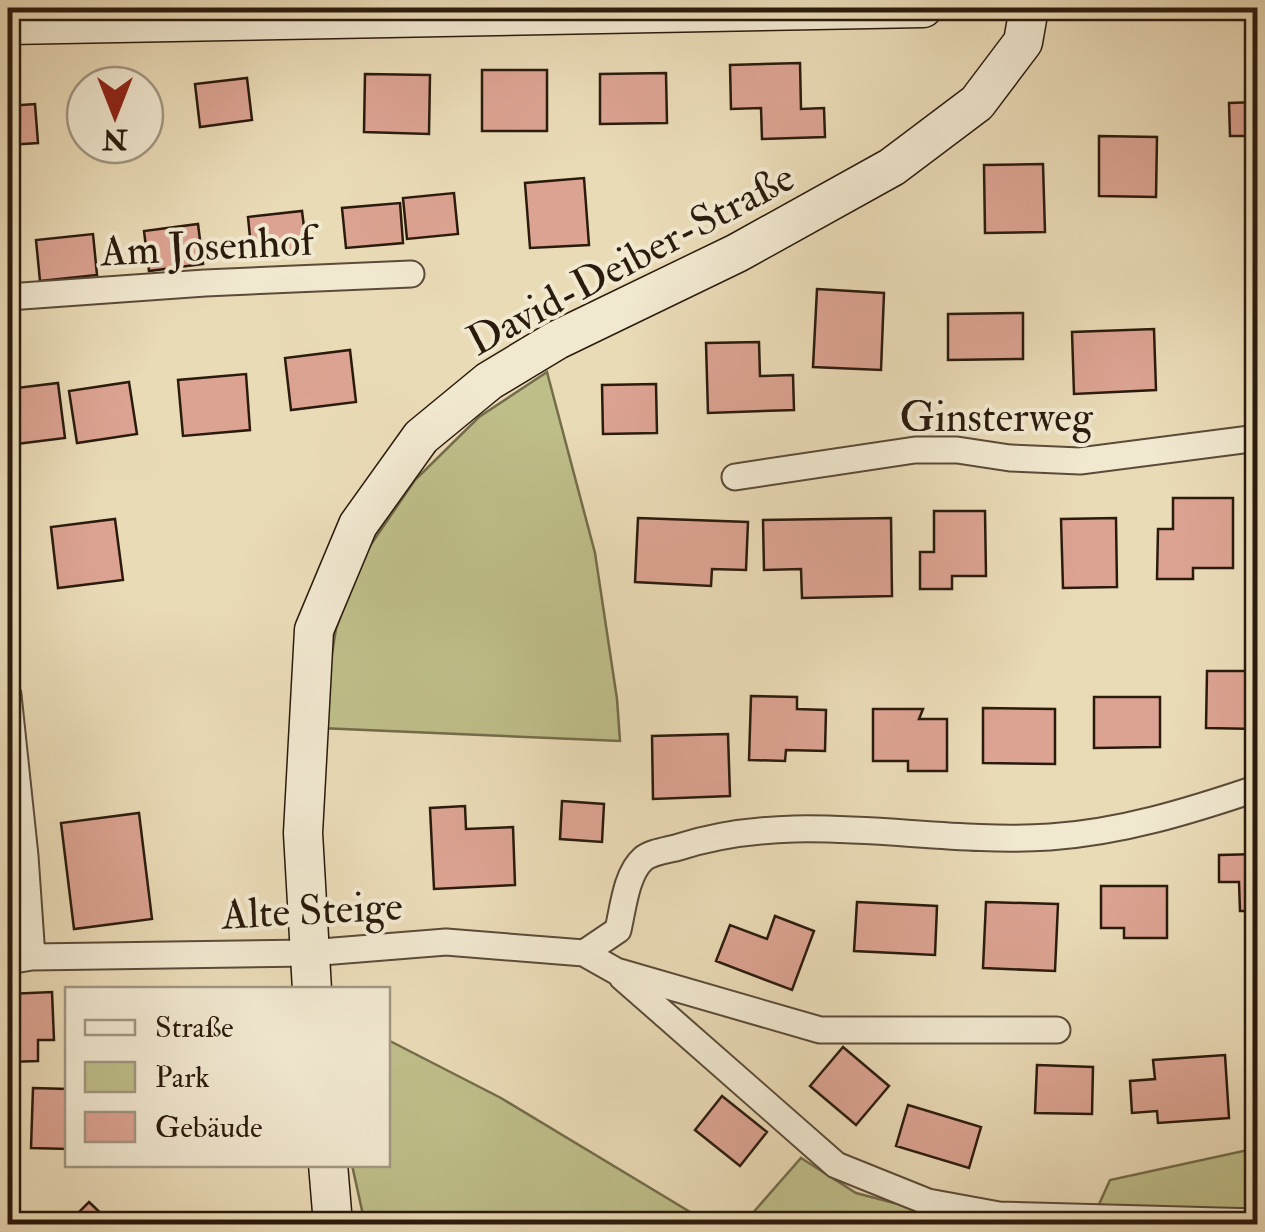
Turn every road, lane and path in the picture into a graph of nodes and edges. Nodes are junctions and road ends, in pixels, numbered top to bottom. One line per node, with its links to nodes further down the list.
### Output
1 (923, 8): 3 (street)
2 (1029, 8): 12 (street, David-Deiber-Straße)
3 (8, 25)
4 (411, 274): 5 (street, Am Josenhof)
5 (8, 297)
6 (1258, 438): 7 (street, Ginsterweg)
7 (735, 476)
8 (8, 695): 11 (street)
9 (1258, 788): 10 (street)
10 (584, 954): 12 (street, Alte Steige); 13 (street, Alte Steige)
11 (20, 959): 12 (street, Alte Steige)
12 (311, 971)
13 (616, 971): 14 (street, Alte Steige); 16 (street, Alte Steige)
14 (1057, 1030)
15 (328, 1167): 17 (street)
16 (1258, 1222)
17 (333, 1224)

